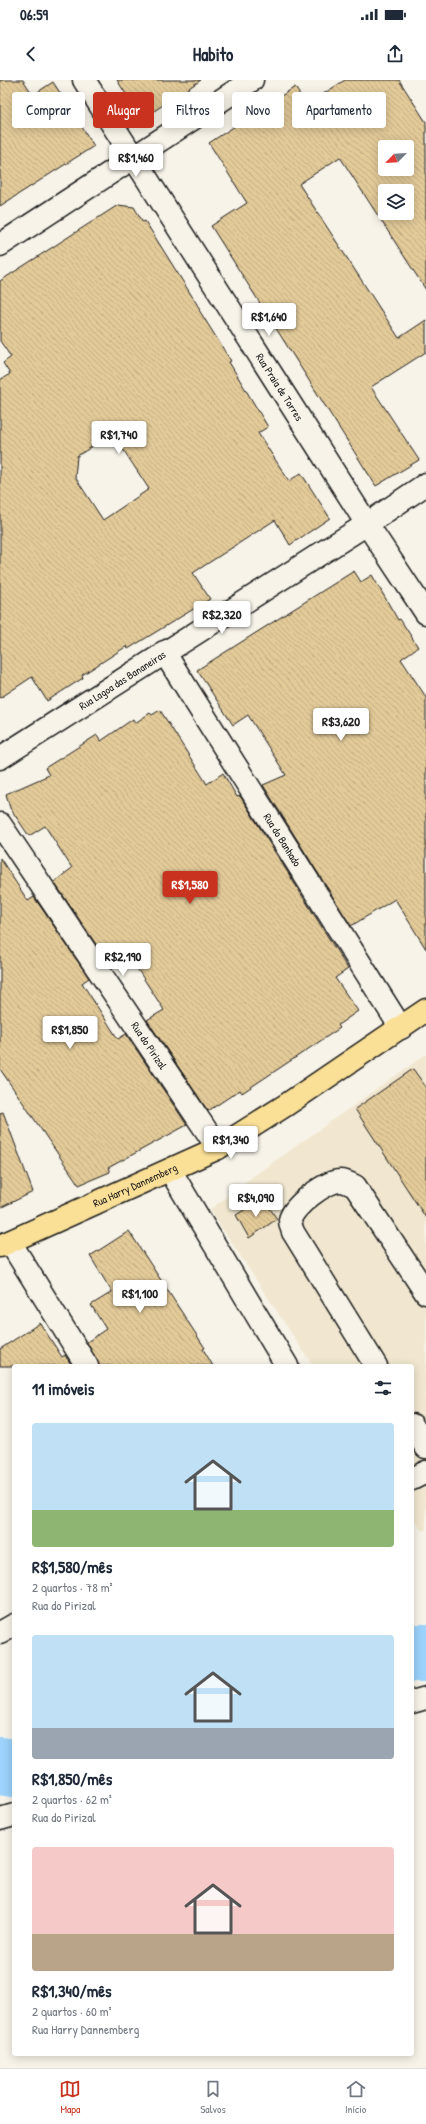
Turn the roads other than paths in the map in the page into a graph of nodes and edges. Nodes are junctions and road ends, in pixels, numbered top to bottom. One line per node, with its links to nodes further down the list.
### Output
1 (84, 80): 3 (street, Rua Praia de Torres)
2 (252, 80): 3 (street)
3 (133, 159): 4 (street); 6 (street, Rua Praia de Torres)
4 (0, 245)
5 (426, 484): 6 (street, Rua Lagoa das Bananeiras)
6 (367, 524): 7 (street, Rua Praia de Torres); 8 (street, Rua Lagoa das Bananeiras)
7 (426, 613)
8 (164, 652): 9 (street, Rua Lagoa das Bananeiras); 12 (street, Rua do Banhado)
9 (0, 758)
10 (0, 824): 13 (street, Rua do Pirizal)
11 (426, 1010): 12 (main road, Rua Harry Dannemberg)
12 (401, 1028): 13 (main road, Rua Harry Dannemberg)
13 (218, 1148): 14 (main road, Rua Harry Dannemberg)
14 (170, 1170): 15 (main road, Rua Harry Dannemberg); 18 (street)
15 (5, 1244): 17 (street)
16 (426, 1293): 19 (street)
17 (86, 1364)
18 (286, 1364)
19 (375, 1364)
20 (414, 1428): 21 (street)
21 (426, 1447)
22 (426, 1472): 23 (street)
23 (414, 1478)
24 (12, 1626): 25 (street)
25 (0, 1633)
26 (426, 1698): 27 (street)
27 (414, 1701)
28 (12, 1816): 29 (street)
29 (0, 1819)

